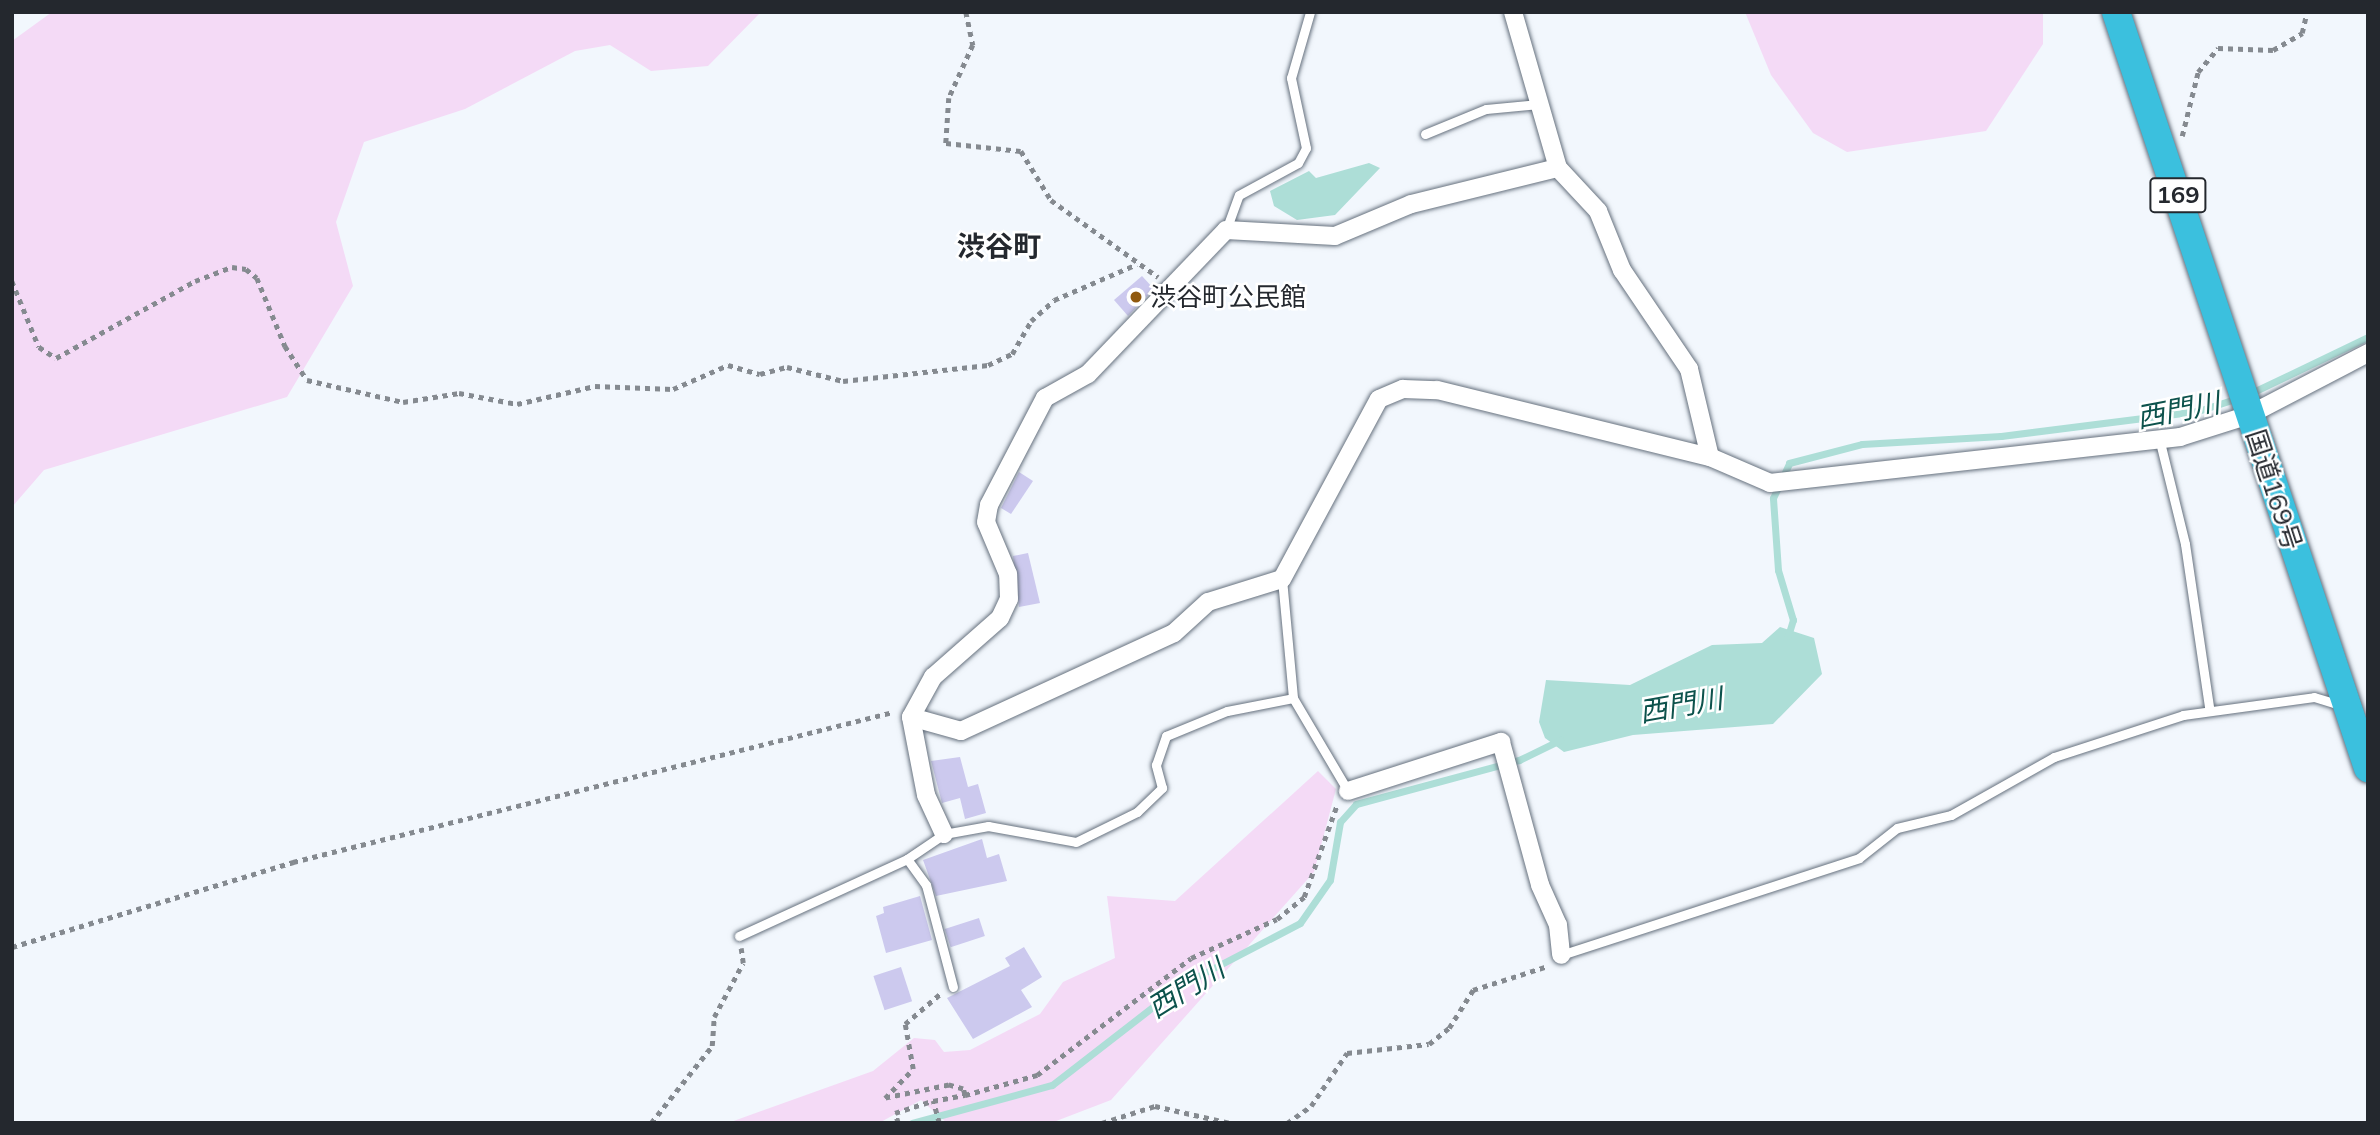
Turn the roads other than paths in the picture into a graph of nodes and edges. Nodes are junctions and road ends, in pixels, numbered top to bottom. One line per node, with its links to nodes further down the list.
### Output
1 (1310, 12): 7 (lane)
2 (2116, 12): 9 (highway, 国道169号 / 169)
3 (1514, 13): 4 (street)
4 (1539, 104): 5 (lane); 6 (street)
5 (1425, 134)
6 (1558, 168): 7 (street); 11 (street)
7 (1226, 230): 16 (street)
8 (2368, 353): 9 (street)
9 (2249, 415): 10 (street); 15 (highway, 国道169号 / 169)
10 (2159, 438): 11 (street); 14 (lane)
11 (1710, 457): 12 (street)
12 (1282, 579): 13 (lane); 16 (street)
13 (1293, 698): 18 (lane); 19 (lane)
14 (2209, 707): 15 (lane); 22 (lane)
15 (2346, 708): 17 (highway, 国道169号 / 169)
16 (911, 717): 19 (street)
17 (2368, 768)
18 (1348, 791): 22 (street)
19 (944, 834): 20 (lane)
20 (907, 859): 21 (lane); 23 (lane)
21 (739, 936)
22 (1562, 955)
23 (953, 987)

